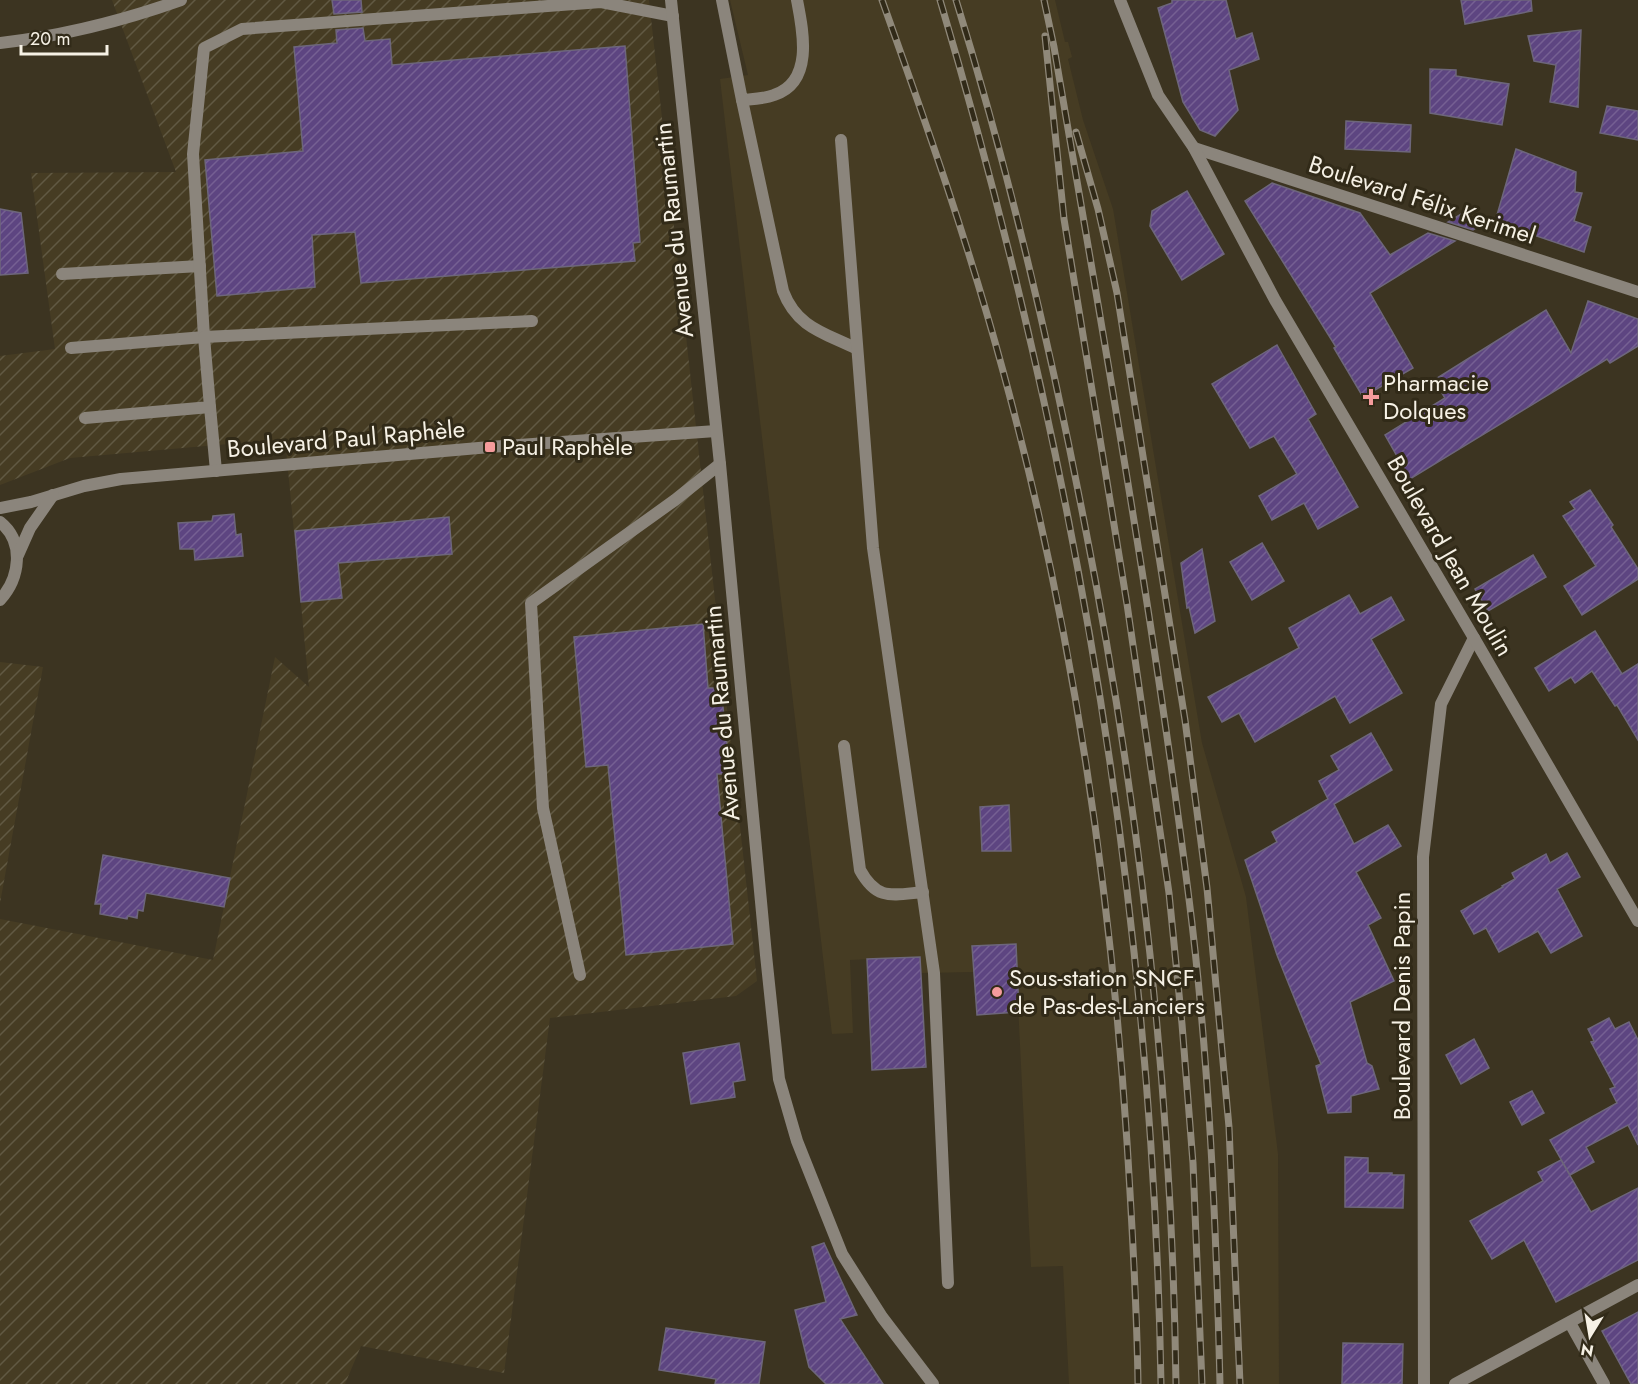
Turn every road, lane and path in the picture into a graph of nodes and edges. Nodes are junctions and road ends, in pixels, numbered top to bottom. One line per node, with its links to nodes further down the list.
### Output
1 (181, 0): 7 (street)
2 (672, 0): 6 (street, Avenue du Raumartin)
3 (722, 0): 8 (street)
4 (797, 0): 8 (street)
5 (1120, 0): 10 (street, Boulevard Jean Moulin)
6 (673, 16): 11 (street); 20 (street, Avenue du Raumartin)
7 (0, 43)
8 (742, 100): 17 (street)
9 (841, 140): 17 (street)
10 (1194, 148): 13 (street, Boulevard Félix Kerimel); 28 (street, Boulevard Jean Moulin)
11 (200, 266): 12 (street); 15 (street)
12 (62, 274)
13 (1638, 292)
14 (532, 321): 15 (street)
15 (204, 337): 16 (street); 18 (street)
16 (71, 348)
17 (858, 349): 30 (street)
18 (210, 407): 19 (street); 22 (street)
19 (85, 418)
20 (716, 431): 21 (street, Avenue du Raumartin); 22 (street, Boulevard Paul Raphèle)
21 (720, 464): 32 (street); 36 (street, Avenue du Raumartin)
22 (216, 471): 23 (street, Boulevard Paul Raphèle)
23 (53, 495): 24 (street, Boulevard Paul Raphèle); 26 (street)
24 (0, 508)
25 (0, 522): 26 (street)
26 (18, 555): 27 (street)
27 (0, 600)
28 (1474, 638): 31 (street, Boulevard Jean Moulin); 37 (street, Boulevard Denis Papin)
29 (844, 746): 30 (street)
30 (923, 892): 33 (street)
31 (1638, 921)
32 (580, 975)
33 (948, 1283)
34 (1638, 1285): 35 (street)
35 (1569, 1323): 38 (street); 39 (street)
36 (933, 1384)
37 (1424, 1384)
38 (1455, 1384)
39 (1604, 1384)

